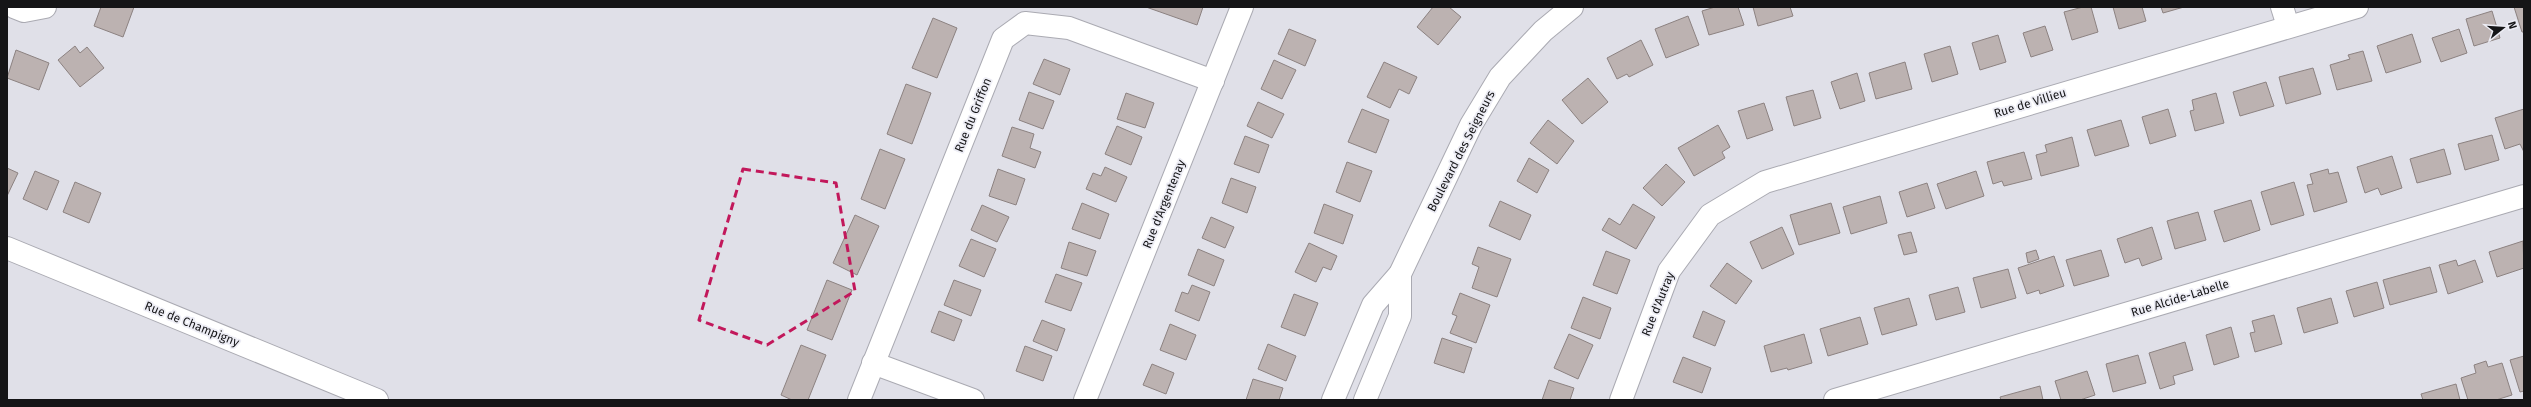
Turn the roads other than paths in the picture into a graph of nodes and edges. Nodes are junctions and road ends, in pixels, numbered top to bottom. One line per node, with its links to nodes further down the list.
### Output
1 (14, 7): 2 (street)
2 (45, 7)
3 (1242, 7): 7 (street, Rue d'Argentenay)
4 (1572, 7): 11 (street, Boulevard des Seigneurs)
5 (2356, 7): 6 (street, Rue de Villieu)
6 (2285, 17): 9 (street, Rue de Villieu)
7 (1213, 81): 12 (street, Rue du Griffon); 16 (street, Rue d'Argentenay)
8 (2524, 196): 20 (street, Rue Alcide-Labelle)
9 (1710, 215): 19 (street, Rue d'Autray)
10 (7, 248): 13 (street, Rue de Champigny)
11 (1400, 274): 17 (street, Boulevard des Seigneurs); 18 (street, Boulevard des Seigneurs)
12 (873, 363): 14 (street, Rue du Griffon); 15 (street)
13 (377, 400)
14 (859, 400)
15 (973, 400)
16 (1085, 400)
17 (1333, 400)
18 (1365, 400)
19 (1621, 400)
20 (1835, 400)

